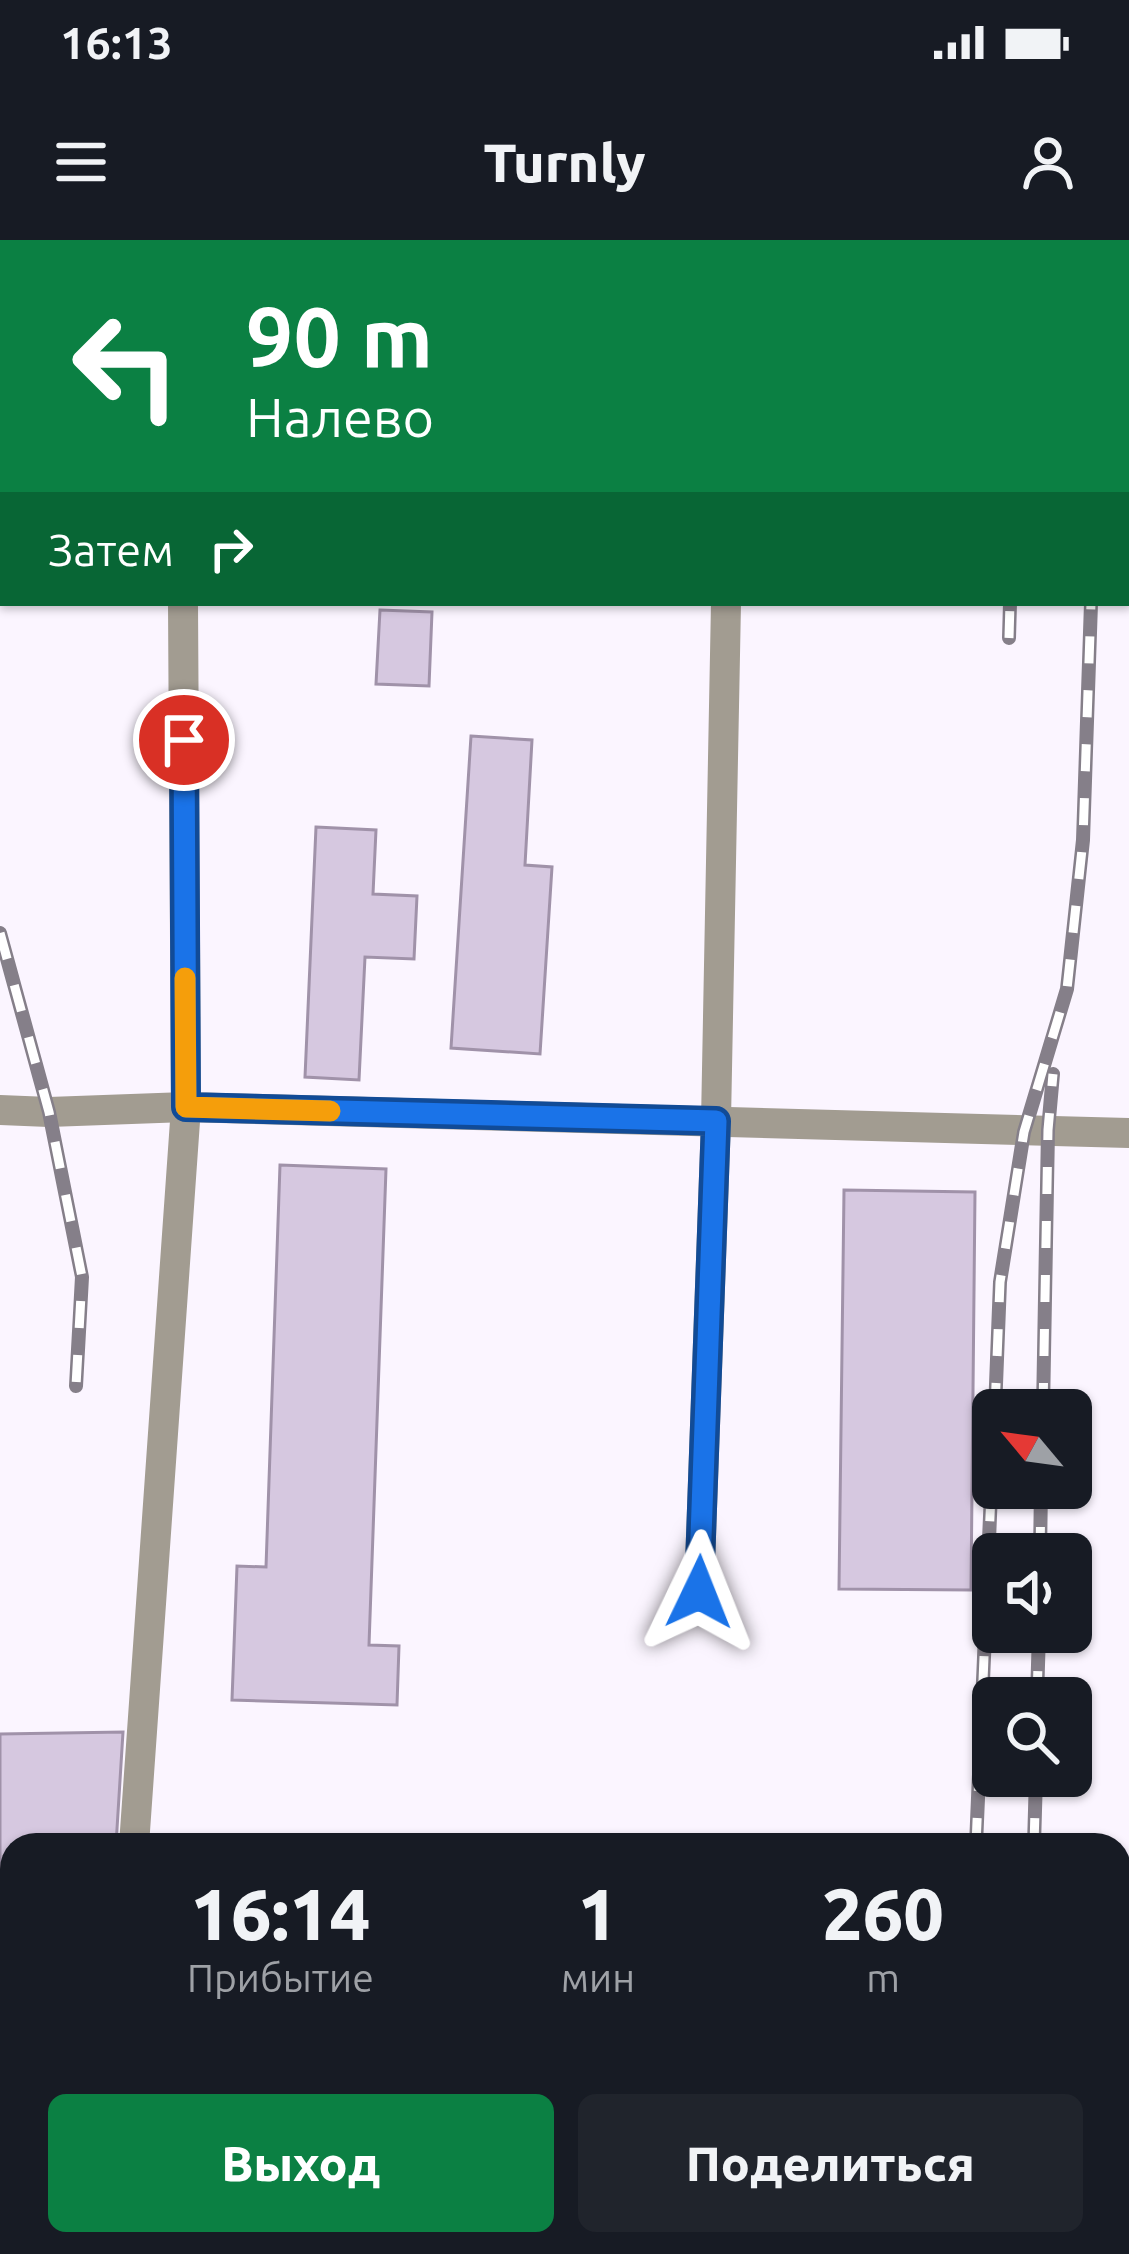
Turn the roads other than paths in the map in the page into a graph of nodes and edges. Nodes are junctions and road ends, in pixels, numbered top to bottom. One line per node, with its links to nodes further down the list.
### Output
1 (183, 606): 3 (lane)
2 (726, 606): 5 (lane)
3 (186, 1107): 4 (lane); 5 (lane); 8 (lane)
4 (0, 1110)
5 (716, 1121): 6 (lane); 7 (lane)
6 (1129, 1133)
7 (699, 1592)
8 (135, 1833)

